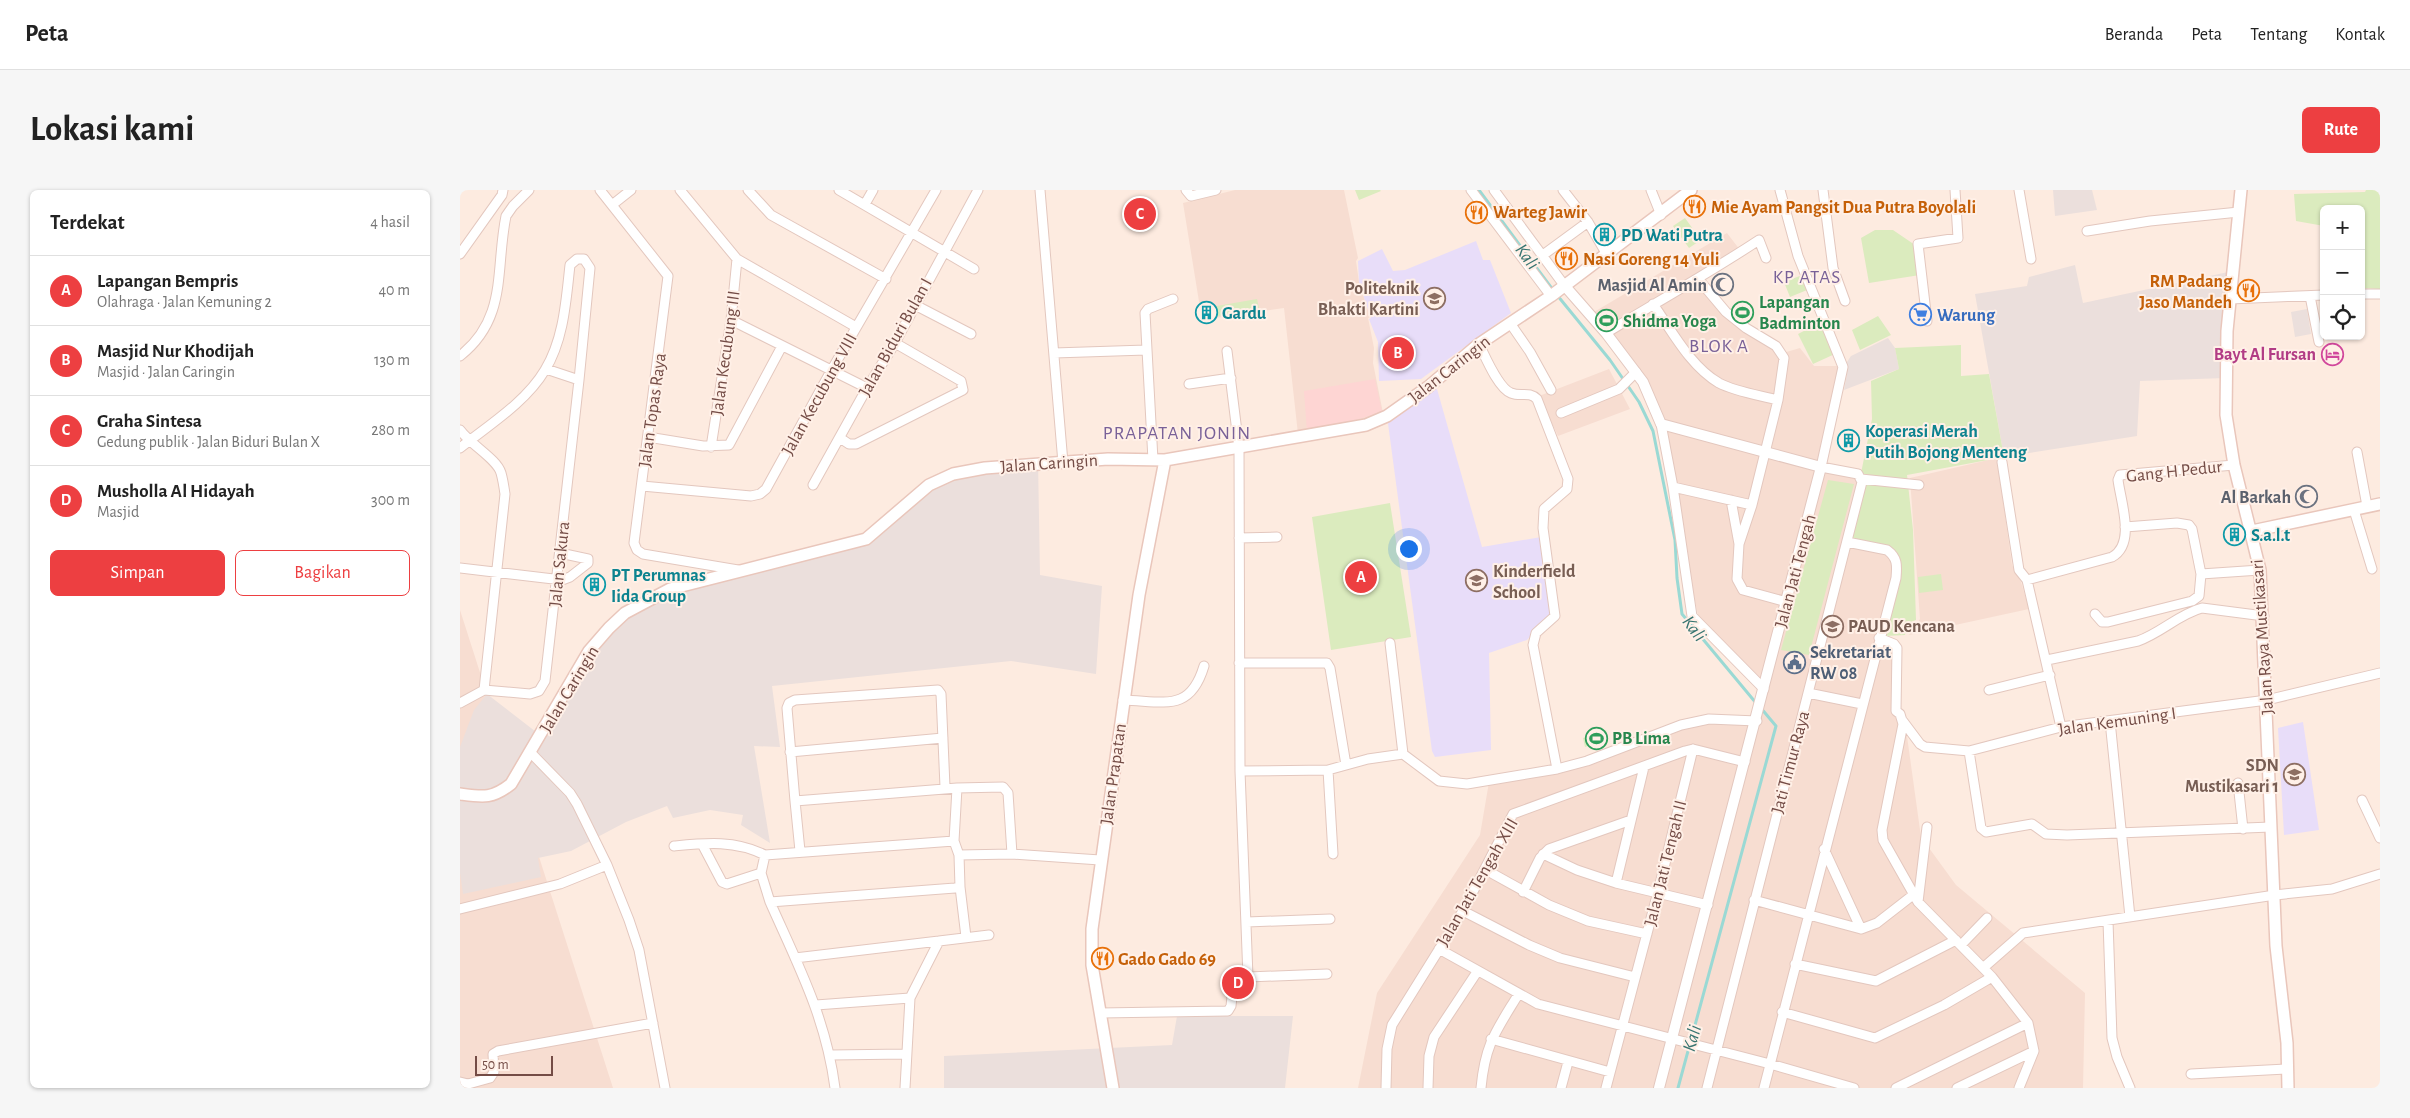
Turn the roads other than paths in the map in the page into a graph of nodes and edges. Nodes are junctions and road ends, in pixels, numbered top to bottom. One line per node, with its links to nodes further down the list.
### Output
1 (503, 190): 31 (street)
2 (529, 190): 64 (street)
3 (600, 190): 25 (street, Jalan Topas Raya)
4 (631, 190): 25 (street)
5 (680, 190): 36 (street)
6 (748, 190): 39 (street)
7 (839, 190): 24 (street)
8 (873, 190): 24 (street)
9 (936, 190): 30 (street, Jalan Kecubung VIII)
10 (978, 190): 32 (street, Jalan Biduri Bulan I)
11 (1040, 190): 63 (street)
12 (1216, 190): 23 (street)
13 (1471, 190): 41 (street)
14 (1494, 190): 34 (street)
15 (1563, 190): 28 (street)
16 (1650, 190): 27 (street)
17 (1691, 190): 27 (main road, Jalan Caringin)
18 (1780, 190): 89 (street)
19 (1823, 190): 48 (street)
20 (1954, 190): 52 (street)
21 (2019, 190): 37 (street)
22 (2241, 190): 26 (main road, Jalan Raya Mustikasari)
23 (1187, 192)
24 (865, 204): 30 (street)
25 (612, 205): 77 (street, Jalan Topas Raya)
26 (2239, 212): 29 (street); 47 (main road, Jalan Raya Mustikasari)
27 (1661, 215): 33 (main road, Jalan Caringin)
28 (1588, 222): 33 (street); 34 (street)
29 (2087, 231)
30 (912, 234): 32 (street); 39 (street, Jalan Kecubung VIII)
31 (461, 252)
32 (942, 252): 38 (street); 50 (street, Jalan Biduri Bulan I)
33 (1606, 253): 41 (main road, Jalan Caringin)
34 (1543, 255): 41 (street)
35 (1766, 258): 40 (street)
36 (737, 259): 51 (street, Jalan Kecubung III); 54 (street)
37 (2031, 259)
38 (974, 269)
39 (886, 279): 54 (street, Jalan Kecubung VIII)
40 (1699, 280): 49 (street); 73 (street)
41 (1558, 290): 53 (main road, Jalan Caringin); 55 (street)
42 (2365, 294): 43 (street)
43 (2380, 294)
44 (2320, 295): 45 (street)
45 (2310, 296): 47 (street); 57 (street)
46 (1173, 299): 61 (street)
47 (2230, 299): 88 (main road, Jalan Raya Mustikasari)
48 (1845, 301)
49 (1652, 304): 55 (street); 73 (street)
50 (915, 305): 56 (street); 58 (street, Jalan Biduri Bulan I)
51 (731, 320): 60 (street); 80 (street, Jalan Kecubung III)
52 (1927, 321)
53 (1510, 323): 59 (main road, Jalan Caringin); 72 (street)
54 (856, 327): 66 (street, Jalan Kecubung VIII)
55 (1606, 333): 69 (street)
56 (971, 334)
57 (2319, 342)
58 (895, 343): 71 (street, Jalan Biduri Bulan I); 78 (street)
59 (1478, 344): 82 (main road, Jalan Caringin); 146 (street)
60 (782, 346): 66 (street); 80 (street)
61 (1146, 350): 63 (street); 85 (street)
62 (1227, 351): 67 (street)
63 (1054, 353): 87 (street)
64 (460, 356)
65 (546, 369): 68 (street); 68 (street, Jalan Sakura); 79 (street)
66 (831, 371): 71 (street); 93 (street, Jalan Kecubung VIII)
67 (1231, 378): 70 (street); 82 (street)
68 (579, 380): 106 (street, Jalan Sakura)
69 (1630, 380): 74 (street); 75 (street)
70 (1188, 384)
71 (867, 388): 78 (street, Jalan Biduri Bulan I)
72 (1550, 390)
73 (1778, 400): 83 (street)
74 (1561, 413)
75 (1661, 424): 83 (street); 94 (street)
76 (460, 430): 79 (street)
77 (648, 437): 80 (street); 93 (street, Jalan Topas Raya)
78 (840, 438): 91 (street, Jalan Biduri Bulan I)
79 (468, 442): 81 (street); 111 (street)
80 (712, 447)
81 (460, 448)
82 (1239, 448): 85 (main road, Jalan Caringin); 103 (street)
83 (1765, 451): 89 (street); 97 (street)
84 (2357, 452): 98 (street)
85 (1159, 460): 87 (main road, Jalan Caringin); 129 (main road, Jalan Prapatan)
86 (2002, 462): 114 (street)
87 (1063, 463): 109 (main road, Jalan Caringin)
88 (2234, 465): 100 (street, Gang H Pedur); 101 (main road, Jalan Raya Mustikasari)
89 (1821, 467): 90 (street); 115 (street, Jalan Jati Tengah)
90 (1862, 479): 92 (street); 104 (street, Jati Timur Raya)
91 (813, 485)
92 (1919, 485)
93 (642, 486): 109 (street, Jalan Topas Raya)
94 (1674, 487): 95 (street); 125 (street)
95 (1731, 500): 97 (street); 105 (street)
96 (2380, 504): 98 (main road)
97 (1752, 505): 105 (street)
98 (2367, 506): 99 (main road)
99 (2354, 510): 101 (main road); 108 (street)
100 (2125, 527): 112 (street); 114 (street)
101 (2252, 531): 110 (main road, Jalan Raya Mustikasari)
102 (1277, 537): 103 (street)
103 (1239, 538): 121 (street)
104 (1847, 542): 118 (street); 128 (street, Jati Timur Raya)
105 (1740, 544): 115 (street)
106 (560, 553): 113 (street, Jalan Sakura); 113 (street)
107 (460, 568): 111 (street)
108 (2372, 569)
109 (738, 570): 140 (main road, Jalan Caringin)
110 (2260, 570): 112 (street); 117 (main road, Jalan Raya Mustikasari)
111 (496, 573): 113 (street); 126 (street)
112 (2201, 574): 116 (street)
113 (558, 580): 126 (street, Jalan Sakura)
114 (2027, 580): 120 (street)
115 (1787, 602): 125 (street, Jalan Jati Tengah)
116 (2095, 614)
117 (2264, 616): 120 (street); 130 (main road, Jalan Raya Mustikasari)
118 (1879, 638): 132 (street); 134 (street)
119 (1390, 642): 142 (street)
120 (2047, 660): 124 (street)
121 (1239, 663): 144 (street); 148 (street)
122 (1204, 666): 129 (street)
123 (2380, 673): 130 (street, Jalan Kemuning I)
124 (2050, 676): 127 (street); 136 (street)
125 (1764, 689): 133 (street, Jalan Jati Tengah)
126 (484, 690): 131 (street)
127 (1989, 690)
128 (1808, 693): 132 (street); 182 (street, Jati Timur Raya)
129 (1123, 700): 171 (main road, Jalan Prapatan)
130 (2267, 700): 135 (street, Jalan Kemuning I); 157 (main road, Jalan Raya Mustikasari)
131 (460, 703)
132 (1862, 704): 164 (street)
133 (1758, 716): 143 (street, Jalan Jati Tengah); 146 (street)
134 (1902, 720): 139 (street, Jalan Kemuning I); 181 (street)
135 (2110, 721): 136 (street, Jalan Kemuning I); 159 (street)
136 (2061, 727): 139 (street, Jalan Kemuning I)
137 (942, 738): 141 (street); 141 (street); 150 (street)
138 (1693, 749): 143 (street); 145 (street, Jalan Jati Tengah XIII); 179 (street, Jalan Jati Tengah II)
139 (1969, 751): 159 (street)
140 (531, 752): 152 (main road, Jalan Caringin); 172 (street)
141 (790, 752): 154 (street)
142 (1403, 754): 144 (street); 146 (street)
143 (1745, 762): 184 (street, Jalan Jati Tengah)
144 (1346, 765): 147 (street)
145 (1644, 767): 155 (street); 173 (street, Jalan Jati Tengah XIII)
146 (1556, 769)
147 (1328, 770): 148 (street); 167 (street)
148 (1240, 771): 192 (street)
149 (2238, 783): 158 (street)
150 (945, 788): 151 (street); 154 (street)
151 (957, 788): 161 (street); 166 (street)
152 (460, 794)
153 (2362, 800): 160 (street)
154 (795, 801): 165 (street)
155 (1630, 820): 168 (street); 176 (street)
156 (1928, 826): 181 (street)
157 (2271, 827): 158 (street); 180 (main road, Jalan Raya Mustikasari)
158 (2243, 829): 159 (street)
159 (2121, 832): 188 (street)
160 (2380, 838)
161 (954, 841): 165 (street); 170 (street)
162 (702, 844): 163 (street); 169 (street); 174 (street)
163 (674, 846)
164 (1824, 849): 187 (street); 193 (street)
165 (800, 851): 169 (street)
166 (1012, 854): 170 (street); 171 (street)
167 (1333, 854)
168 (1543, 854): 176 (street); 178 (street)
169 (765, 855): 174 (street)
170 (959, 855): 177 (street)
171 (1100, 860): 212 (main road, Jalan Prapatan)
172 (607, 865): 185 (street); 214 (street)
173 (1486, 870): 178 (street); 186 (street, Jalan Jati Tengah XIII)
174 (760, 873): 183 (street)
175 (2380, 874): 180 (street)
176 (1616, 882): 179 (street)
177 (960, 887): 183 (street); 196 (street)
178 (1523, 892): 194 (street)
179 (1658, 892): 184 (street); 194 (street, Jalan Jati Tengah II)
180 (2275, 895): 188 (street); 224 (main road, Jalan Raya Mustikasari)
181 (1915, 898): 193 (street); 198 (street)
182 (1754, 900): 187 (street); 218 (street, Jati Timur Raya)
183 (770, 902): 200 (street)
184 (1708, 905): 217 (street, Jalan Jati Tengah)
185 (460, 909)
186 (1462, 911): 199 (street, Jalan Jati Tengah XIII); 206 (street)
187 (1807, 914): 193 (street); 201 (street)
188 (2130, 917): 191 (street)
189 (1987, 918): 198 (street)
190 (1330, 920): 192 (street)
191 (2108, 921): 202 (street); 244 (street)
192 (1247, 922): 205 (street)
193 (1861, 928)
194 (1647, 934): 206 (street, Jalan Jati Tengah II)
195 (989, 935): 196 (street)
196 (966, 937): 197 (street)
197 (939, 941): 200 (street); 209 (street)
198 (1958, 943): 201 (street); 202 (street)
199 (1439, 949): 203 (street); 232 (street, Jalan Jati Tengah XIII)
200 (795, 958): 210 (street)
201 (1795, 964): 211 (street)
202 (1983, 968): 207 (street)
203 (1476, 972): 208 (street); 233 (street)
204 (1327, 974): 205 (street)
205 (1248, 977): 212 (street)
206 (1635, 977): 215 (street, Jalan Jati Tengah II)
207 (1992, 977): 211 (street); 213 (street)
208 (1518, 995): 215 (street); 216 (street)
209 (910, 998): 210 (street); 220 (street)
210 (816, 1005): 221 (street)
211 (1782, 1012): 223 (street)
212 (1100, 1013): 231 (main road, Jalan Prapatan)
213 (2028, 1022): 219 (street); 241 (street)
214 (653, 1023): 227 (street); 228 (street)
215 (1622, 1024): 217 (street); 225 (street, Jalan Jati Tengah II)
216 (1491, 1039): 222 (street); 234 (street)
217 (1676, 1040): 218 (street); 237 (street, Jalan Jati Tengah)
218 (1711, 1048): 223 (street); 238 (street, Jati Timur Raya)
219 (2034, 1050): 242 (street); 243 (street)
220 (906, 1054): 221 (street); 230 (street)
221 (831, 1055): 229 (street)
222 (1568, 1062): 225 (street); 235 (street)
223 (1770, 1064): 239 (street); 240 (street)
224 (2286, 1069): 226 (street); 245 (main road, Jalan Raya Mustikasari)
225 (1610, 1072): 236 (street, Jalan Jati Tengah II)
226 (2191, 1074)
227 (466, 1085)
228 (665, 1088)
229 (835, 1088)
230 (904, 1088)
231 (1113, 1088)
232 (1386, 1088)
233 (1428, 1088)
234 (1481, 1088)
235 (1561, 1088)
236 (1606, 1088)
237 (1659, 1088)
238 (1707, 1088)
239 (1764, 1088)
240 (1854, 1088)
241 (1896, 1088)
242 (1957, 1088)
243 (2019, 1088)
244 (2130, 1088)
245 (2288, 1088)

